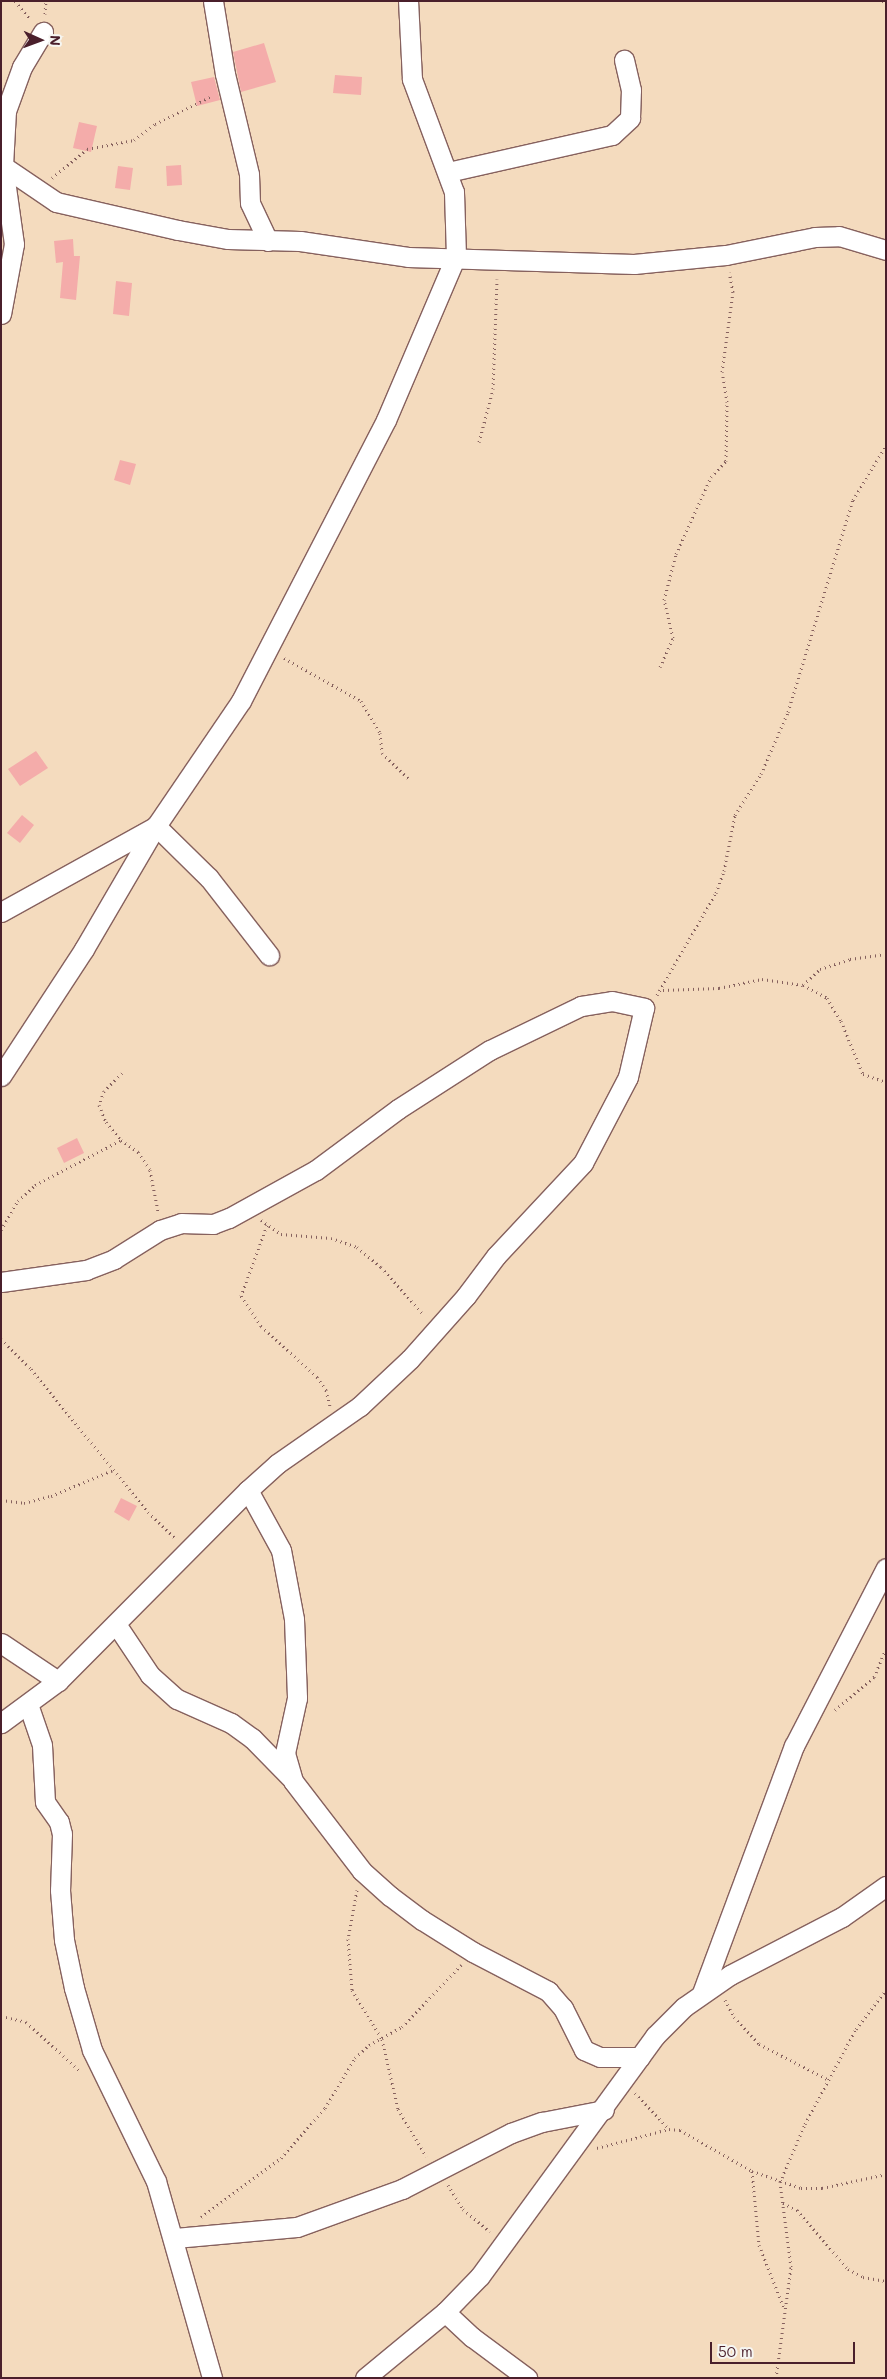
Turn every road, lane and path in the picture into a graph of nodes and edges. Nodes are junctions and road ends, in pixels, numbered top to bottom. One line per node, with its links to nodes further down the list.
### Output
1 (15, 1): 6 (path)
2 (213, 1): 8 (street)
3 (408, 1): 10 (street)
4 (883, 1): 5 (path)
5 (886, 5)
6 (43, 32): 9 (street)
7 (624, 60): 10 (street)
8 (228, 86): 11 (path); 12 (street)
9 (3, 166): 11 (street); 17 (street)
10 (448, 172): 15 (street)
11 (40, 191): 12 (street)
12 (268, 241): 15 (street)
13 (886, 250): 14 (street)
14 (726, 255): 16 (street); 21 (path)
15 (456, 256): 16 (street); 20 (street)
16 (498, 258): 18 (path)
17 (1, 314)
18 (479, 442)
19 (885, 447): 28 (path)
20 (269, 649): 22 (path); 23 (street)
21 (660, 666)
22 (409, 780)
23 (156, 826): 24 (street); 26 (street); 31 (street)
24 (1, 912)
25 (886, 954): 27 (path)
26 (269, 955)
27 (803, 985): 28 (path); 32 (path)
28 (663, 990): 29 (path)
29 (644, 1008): 34 (street); 39 (street)
30 (122, 1073): 33 (path)
31 (1, 1076)
32 (886, 1082)
33 (121, 1140): 36 (path); 37 (path)
34 (250, 1208): 35 (path); 37 (street)
35 (267, 1226): 39 (path); 41 (path)
36 (1, 1230)
37 (160, 1230): 38 (street)
38 (1, 1282)
39 (436, 1329): 41 (street)
40 (1, 1339): 42 (path)
41 (330, 1428): 43 (street)
42 (113, 1470): 44 (path); 45 (path)
43 (248, 1490): 45 (street); 54 (street)
44 (1, 1500)
45 (188, 1550): 47 (street)
46 (886, 1568): 58 (street)
47 (116, 1624): 50 (street); 54 (street)
48 (1, 1643): 50 (street)
49 (886, 1649): 52 (path)
50 (58, 1681): 51 (street)
51 (28, 1704): 53 (street); 74 (street)
52 (831, 1714)
53 (1, 1723)
54 (293, 1782): 55 (street)
55 (362, 1871): 57 (street); 61 (path)
56 (886, 1886): 58 (street)
57 (473, 1952): 61 (path); 62 (street)
58 (709, 1988): 62 (street); 64 (path)
59 (886, 1990): 64 (path)
60 (1, 2016): 63 (path)
61 (382, 2039): 69 (path); 74 (path)
62 (640, 2057): 65 (street)
63 (82, 2073)
64 (829, 2080): 72 (path)
65 (625, 2081): 66 (street); 67 (path)
66 (604, 2110): 68 (street); 69 (street)
67 (670, 2129): 68 (path); 70 (path)
68 (574, 2152): 75 (street)
69 (439, 2171): 74 (street); 75 (path)
70 (752, 2171): 72 (path); 77 (path)
71 (886, 2174): 72 (path)
72 (780, 2182): 73 (path)
73 (783, 2202): 76 (path); 77 (path)
74 (179, 2238): 79 (street)
75 (505, 2242): 78 (street)
76 (886, 2281)
77 (784, 2309): 82 (path)
78 (445, 2312): 80 (street); 81 (street)
79 (212, 2378)
80 (365, 2378)
81 (527, 2378)
82 (776, 2378)

